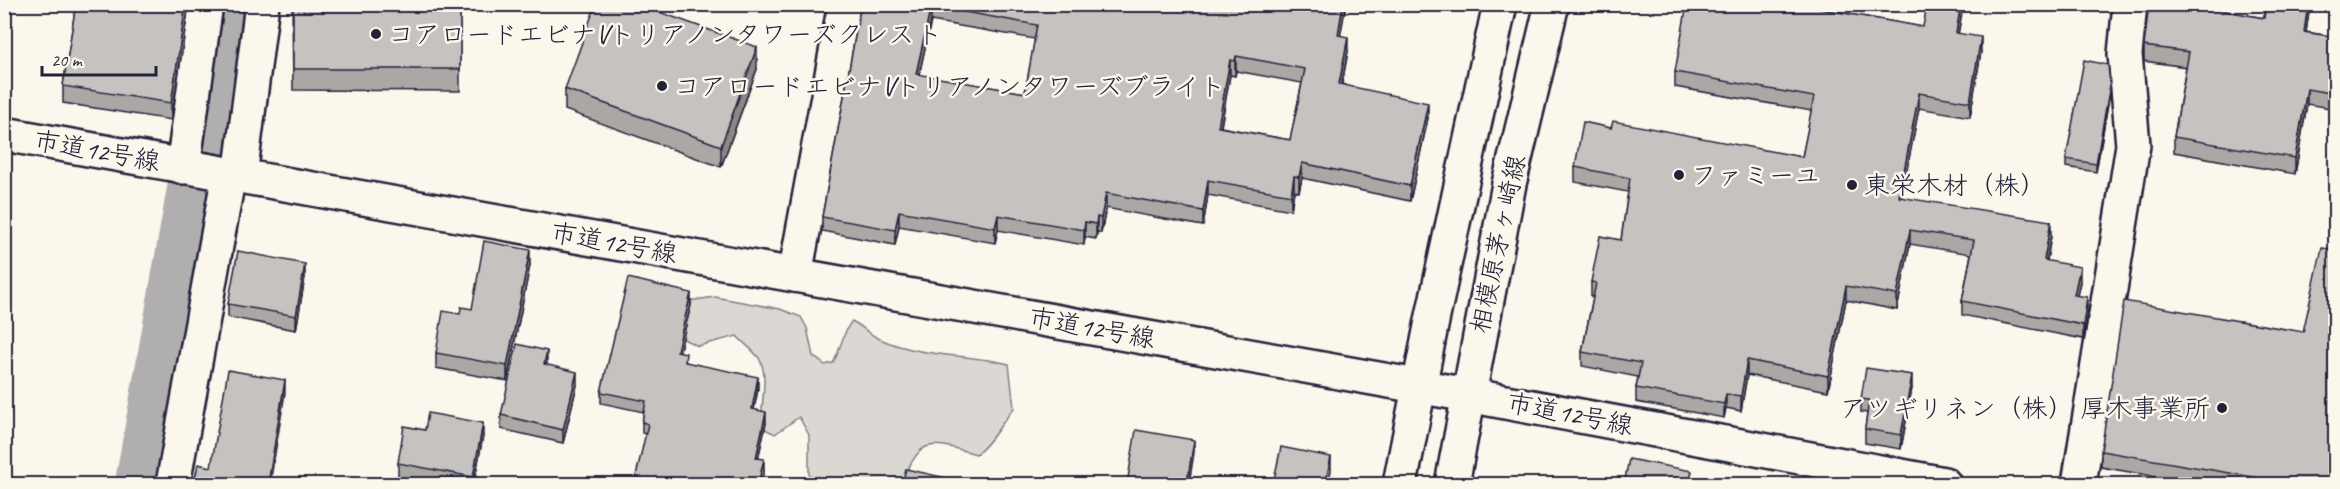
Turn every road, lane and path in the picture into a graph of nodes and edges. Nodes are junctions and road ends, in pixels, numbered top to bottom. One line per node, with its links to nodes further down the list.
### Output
1 (206, 4): 8 (street)
2 (262, 4): 8 (street)
3 (845, 4): 9 (street)
4 (1500, 4): 10 (street, 相模原茅ヶ崎線)
5 (1552, 4): 11 (street, 相模原茅ヶ崎線)
6 (2130, 4): 16 (street)
7 (4, 134): 8 (street, 市道12号線)
8 (212, 171): 9 (street, 市道12号線); 12 (street)
9 (795, 275): 10 (street, 市道12号線)
10 (1420, 386): 11 (street, 市道12号線); 13 (street, 相模原茅ヶ崎線)
11 (1468, 395): 14 (street, 相模原茅ヶ崎線); 15 (street, 市道12号線)
12 (173, 484)
13 (1400, 484)
14 (1452, 484)
15 (1944, 484)
16 (2079, 484)

